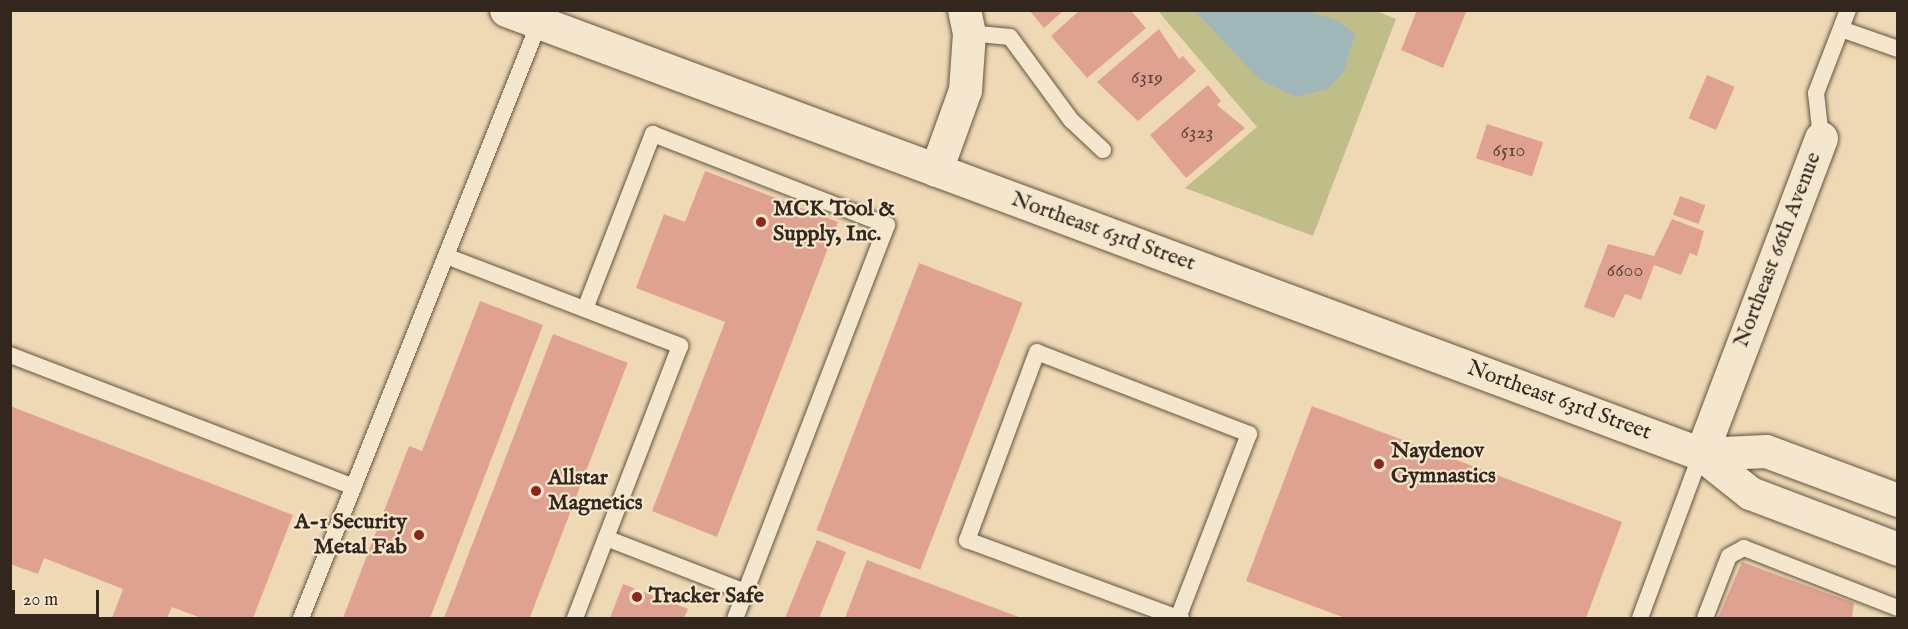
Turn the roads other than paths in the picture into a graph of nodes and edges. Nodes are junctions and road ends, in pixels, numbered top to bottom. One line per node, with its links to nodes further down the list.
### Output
1 (506, 10): 4 (main road, Northeast 63rd Street)
2 (1848, 10): 5 (lane, Northeast 66th Avenue)
3 (966, 22): 8 (lane); 9 (main road)
4 (539, 23): 9 (main road, Northeast 63rd Street); 10 (lane)
5 (1841, 29): 6 (lane); 7 (lane, Northeast 66th Avenue)
6 (1898, 50)
7 (1821, 138): 13 (main road, Northeast 66th Avenue)
8 (1103, 150)
9 (936, 170): 13 (main road, Northeast 63rd Street)
10 (446, 256): 11 (lane); 14 (lane)
11 (585, 309): 16 (lane); 18 (lane)
12 (10, 356): 14 (lane)
13 (1701, 454): 15 (main road, Northeast 63rd Street); 17 (main road, Northeast 63rd Street); 24 (lane)
14 (353, 487): 20 (lane)
15 (1898, 500)
16 (606, 538): 18 (lane); 21 (lane)
17 (1898, 549)
18 (745, 592): 22 (lane)
19 (1898, 608): 25 (lane)
20 (301, 618)
21 (575, 618)
22 (735, 618)
23 (1179, 618): 23 (lane)
24 (1640, 618)
25 (1705, 618)

